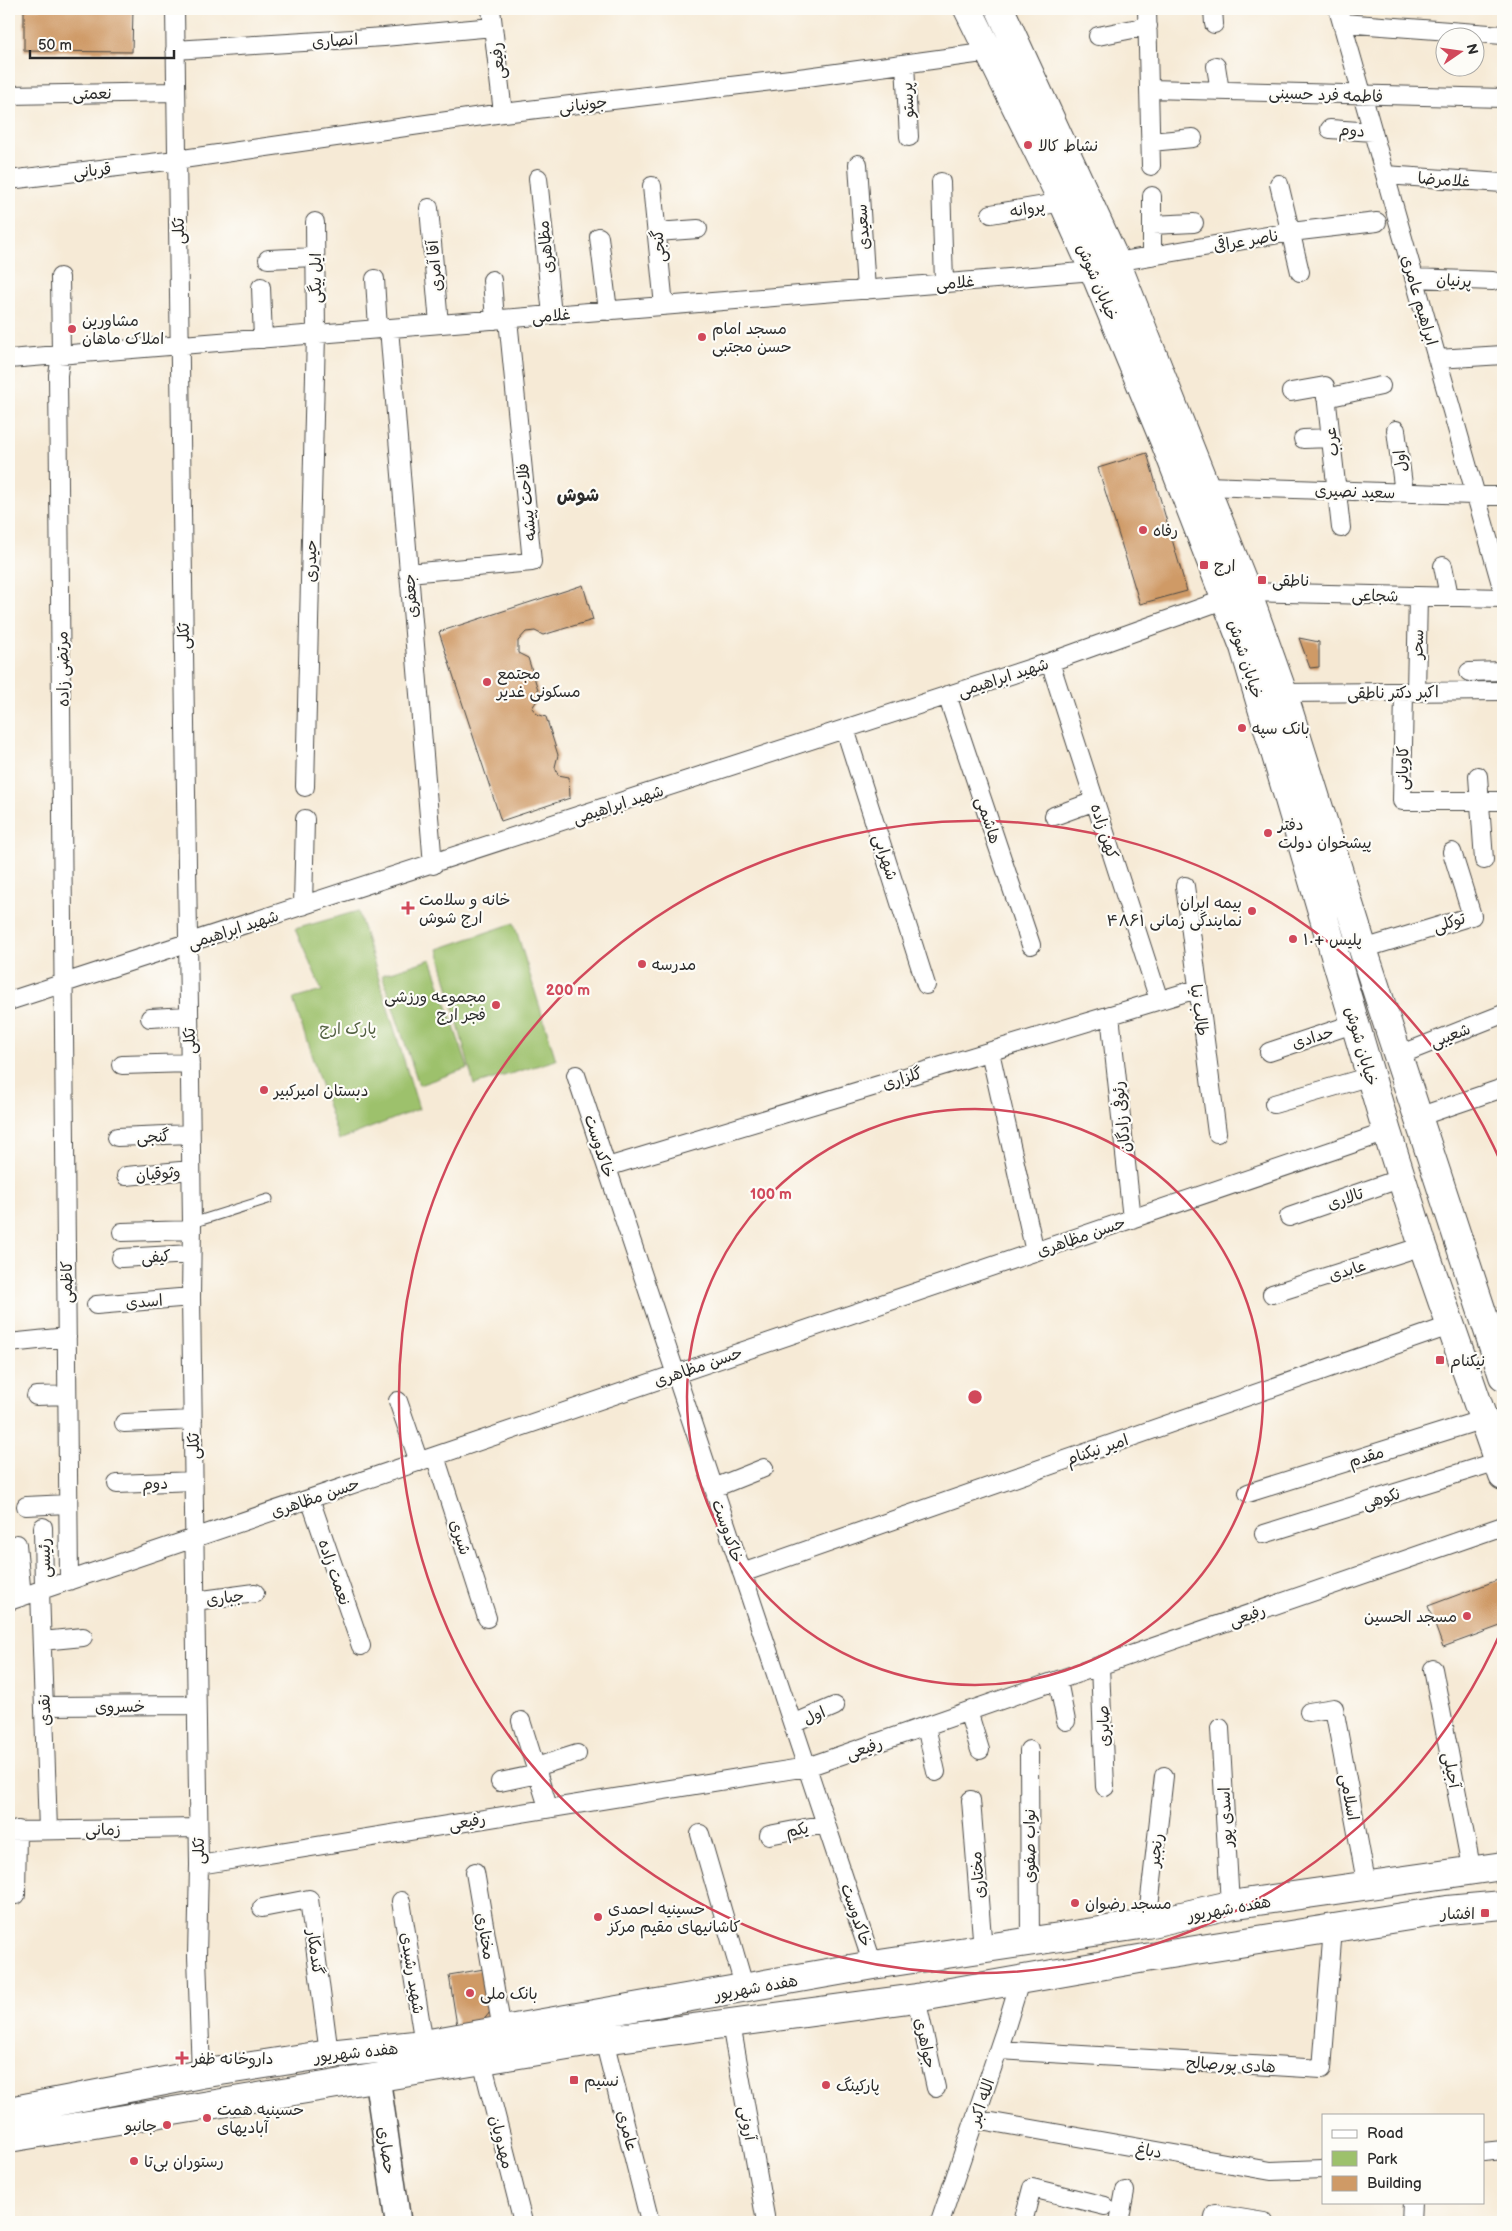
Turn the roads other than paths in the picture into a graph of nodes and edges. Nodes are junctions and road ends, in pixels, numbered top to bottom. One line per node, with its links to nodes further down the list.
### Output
1 (175, 9): 11 (street, تکلی)
2 (491, 9): 8 (street, رفیعی)
3 (968, 9): 12 (main road, خیابان شوش)
4 (1147, 9): 7 (street)
5 (1002, 10): 52 (main road, خیابان شوش)
6 (1340, 16): 9 (street); 19 (street, ابراهیم عامری)
7 (1148, 26): 10 (street); 15 (street)
8 (493, 27): 11 (street, انصاری); 21 (street, رفیعی)
9 (1503, 35)
10 (1098, 36)
11 (176, 50): 17 (street, تکلی)
12 (990, 52): 13 (street, جونیانی); 38 (main road, خیابان شوش)
13 (904, 64): 21 (street, جونیانی); 24 (street, پرستو)
14 (1216, 66): 16 (street)
15 (1149, 89): 16 (street, فاطمه فرد حسینی); 26 (street)
16 (1220, 91): 19 (street, فاطمه فرد حسینی)
17 (176, 92): 18 (street, نعمتی); 27 (street, تکلی)
18 (9, 95)
19 (1361, 95): 20 (street, فاطمه فرد حسینی); 23 (street, ابراهیم عامری)
20 (1503, 98)
21 (503, 113): 27 (street, جونیانی)
22 (1330, 129): 23 (street, دوم)
23 (1373, 132): 30 (street, ابراهیم عامری)
24 (909, 137)
25 (1193, 138): 26 (street)
26 (1151, 142): 29 (street)
27 (176, 160): 32 (street, قربانی); 70 (street, تکلی)
28 (858, 164): 61 (street, سعیدی)
29 (1151, 166)
30 (1385, 175): 34 (street, غلامرضا); 56 (street, ابراهیم عامری)
31 (538, 178): 64 (street, مظاهری)
32 (9, 180)
33 (941, 182): 59 (street)
34 (1503, 183)
35 (1279, 184): 47 (street)
36 (652, 186): 46 (street, گنجی)
37 (1152, 196): 44 (street)
38 (1063, 202): 40 (street, پروانه); 52 (main road, خیابان شوش)
39 (429, 208): 66 (street, آقا آمری)
40 (990, 214)
41 (315, 222): 50 (street, ایل بیگی)
42 (1377, 222): 47 (street, ناصر عراقی)
43 (1194, 223): 44 (street)
44 (1152, 225): 49 (street)
45 (698, 229): 46 (street)
46 (657, 232): 62 (street, گنجی)
47 (1291, 232): 49 (street, ناصر عراقی); 53 (street)
48 (599, 237): 63 (street)
49 (1152, 256): 52 (street, ناصر عراقی)
50 (315, 257): 51 (street); 68 (street, ایل بیگی)
51 (268, 259)
52 (1105, 266): 59 (street, غلامی); 81 (main road, خیابان شوش); 91 (main road, خیابان شوش)
53 (1300, 272)
54 (60, 277): 71 (street, مرتضی زاده)
55 (374, 278): 67 (street, جعفری)
56 (1414, 278): 58 (street, پرنیان); 73 (street, ابراهیم عامری)
57 (492, 280): 65 (street)
58 (1493, 281)
59 (944, 283): 61 (street, غلامی)
60 (261, 287): 69 (street)
61 (866, 290): 62 (street, غلامی)
62 (664, 306): 63 (street, غلامی)
63 (608, 311): 64 (street, غلامی)
64 (552, 315): 65 (street, غلامی)
65 (502, 319): 66 (street, غلامی); 89 (street, فلاحت پیشه)
66 (439, 324): 67 (street, غلامی)
67 (383, 329): 68 (street, غلامی); 89 (street, جعفری)
68 (316, 334): 69 (street, غلامی); 104 (street, حیدری)
69 (263, 338): 70 (street, غلامی)
70 (180, 345): 71 (street, غلامی); 115 (street, تکلی)
71 (61, 355): 74 (street, غلامی); 118 (street, مرتضی زاده)
72 (1503, 355): 73 (street)
73 (1437, 358): 84 (street, ابراهیم عامری)
74 (9, 359)
75 (1381, 386): 77 (street)
76 (1291, 392): 77 (street)
77 (1325, 392): 79 (street, عرب)
78 (1396, 430): 83 (street, اول)
79 (1331, 438): 80 (street); 82 (street, عرب)
80 (1303, 439)
81 (1206, 486): 82 (street, سعید نصیری); 91 (main road, خیابان شوش)
82 (1337, 491): 83 (street, سعید نصیری); 86 (street, عرب)
83 (1404, 493): 84 (street, سعید نصیری)
84 (1477, 495): 85 (street, سعید نصیری); 87 (street, ابراهیم عامری)
85 (1503, 496)
86 (1341, 528)
87 (1499, 563): 90 (street, ابراهیم عامری)
88 (1443, 566): 93 (street)
89 (408, 573): 112 (street, جعفری)
90 (1503, 591)
91 (1236, 595): 92 (street, شجاعی); 95 (street, شهید ابراهیمی); 100 (main road, خیابان شوش); 127 (main road, خیابان شوش)
92 (1418, 596): 93 (street, شجاعی); 99 (street, سحر)
93 (1448, 596): 94 (street, شجاعی)
94 (1503, 598)
95 (1050, 662): 101 (street, شهید ابراهیمی); 105 (street, کهن زاده)
96 (1503, 671): 97 (street)
97 (1469, 672)
98 (1503, 691): 99 (street, اکبر دکتر ناطقی)
99 (1410, 692): 100 (street, اکبر دکتر ناطقی); 107 (street, کاویانی)
100 (1283, 693): 117 (main road, خیابان شوش)
101 (947, 695): 102 (street, شهید ابراهیمی); 116 (street, هاشمی)
102 (845, 729): 112 (street, شهید ابراهیمی); 119 (street, شهرابی)
103 (1478, 776): 107 (street)
104 (306, 787)
105 (1095, 801): 108 (street); 121 (street, کهن زاده)
106 (1503, 801): 107 (street, کاویانی)
107 (1480, 802): 111 (street)
108 (1054, 816)
109 (305, 818): 114 (street)
110 (1452, 852): 117 (street, توکلی)
111 (1484, 860)
112 (433, 865): 114 (street, شهید ابراهیمی)
113 (1185, 886): 120 (street, طالب نیا)
114 (303, 906): 115 (street, شهید ابراهیمی)
115 (187, 944): 118 (street, شهید ابراهیمی); 125 (street, تکلی)
116 (1031, 945)
117 (1363, 949): 130 (main road, خیابان شوش)
118 (65, 983): 122 (street, شهید ابراهیمی); 159 (street, کاظمی)
119 (926, 985)
120 (1197, 989): 121 (street, گلزاری); 139 (street, طالب نیا)
121 (1159, 1000): 124 (street, گلزاری)
122 (9, 1001)
123 (1503, 1014): 130 (street, شعیبی)
124 (1110, 1015): 128 (street, گلزاری); 148 (street, رئوفی زادگان)
125 (188, 1016): 126 (street); 131 (street, تکلی)
126 (150, 1018)
127 (1356, 1023): 129 (street, حدادی); 134 (main road, خیابان شوش)
128 (990, 1052): 142 (street, گلزاری); 152 (street)
129 (1269, 1052)
130 (1398, 1056): 137 (main road, خیابان شوش)
131 (190, 1063): 132 (street); 140 (street, تکلی)
132 (122, 1065)
133 (576, 1075): 142 (street, خاکدوست)
134 (1371, 1076): 136 (street); 138 (main road, خیابان شوش)
135 (1503, 1088): 137 (street)
136 (1274, 1104)
137 (1418, 1118): 162 (main road, خیابان شوش)
138 (1387, 1132): 145 (main road, خیابان شوش); 148 (street, حسن مظاهری)
139 (1217, 1133)
140 (190, 1134): 141 (street, گنجی); 143 (street, تکلی)
141 (117, 1138)
142 (607, 1168): 161 (street, خاکدوست)
143 (191, 1170): 144 (street, وثوقیان); 149 (street, تکلی)
144 (126, 1176)
145 (1402, 1178): 147 (street, تالاری); 151 (main road, خیابان شوش)
146 (268, 1199): 149 (lane)
147 (1289, 1217)
148 (1132, 1219): 152 (street, حسن مظاهری)
149 (192, 1227): 150 (street); 153 (street, تکلی)
150 (122, 1232)
151 (1423, 1246): 155 (street, عابدی); 158 (main road, خیابان شوش)
152 (1035, 1252): 161 (street, حسن مظاهری)
153 (191, 1254): 154 (street, کیفی); 156 (street, تکلی)
154 (121, 1258)
155 (1272, 1294)
156 (191, 1297): 157 (street, اسدی); 167 (street, تکلی)
157 (96, 1305)
158 (1452, 1325): 166 (main road, خیابان شوش); 184 (street, امیر نیکنام)
159 (66, 1337): 160 (street); 163 (street, کاظمی)
160 (9, 1343)
161 (676, 1374): 169 (street, حسن مظاهری); 174 (street, خاکدوست)
162 (1503, 1376)
163 (67, 1395): 164 (street); 177 (street, کاظمی)
164 (36, 1396)
165 (398, 1401): 169 (street, شیری)
166 (1484, 1419): 171 (main road, خیابان شوش); 175 (street, مقدم)
167 (193, 1420): 168 (street); 172 (street, تکلی)
168 (124, 1423)
169 (427, 1459): 176 (street, حسن مظاهری); 190 (street, شیری)
170 (764, 1468): 174 (street)
171 (1501, 1469): 181 (street, نکوهی)
172 (194, 1481): 173 (street, دوم); 182 (street, تکلی)
173 (117, 1484)
174 (714, 1488): 184 (street, خاکدوست)
175 (1248, 1493)
176 (310, 1499): 182 (street, حسن مظاهری); 193 (street, نعمت زاده)
177 (68, 1504): 178 (street); 185 (street, کاظمی)
178 (26, 1506)
179 (1503, 1526): 194 (street, رفیعی)
180 (43, 1527): 186 (street, رئیسی)
181 (1264, 1534)
182 (194, 1538): 185 (street, حسن مظاهری); 189 (street, تکلی)
183 (17, 1544): 188 (street)
184 (742, 1573): 204 (street, خاکدوست)
185 (69, 1581): 186 (street, حسن مظاهری)
186 (42, 1590): 188 (street, حسن مظاهری); 192 (street, نقدی)
187 (255, 1593): 189 (street, جباری)
188 (15, 1599)
189 (195, 1601): 197 (street, تکلی)
190 (487, 1618)
191 (83, 1637): 192 (street)
192 (42, 1641): 198 (street, نقدی)
193 (360, 1646)
194 (1100, 1666): 196 (street, رفیعی); 215 (street, صابری)
195 (1433, 1669): 227 (street, آجیلی)
196 (1058, 1681): 200 (street, رفیعی); 203 (street)
197 (196, 1705): 198 (street, خسروی); 219 (street, تکلی)
198 (44, 1706): 221 (street, نقدی)
199 (835, 1706): 204 (street, اول)
200 (968, 1712): 205 (street, رفیعی); 207 (street)
201 (1309, 1712): 228 (street, اسلامی)
202 (521, 1721): 211 (street)
203 (1066, 1721)
204 (793, 1724): 210 (street, خاکدوست)
205 (926, 1726): 210 (street, رفیعی); 212 (street)
206 (1220, 1728): 231 (street, اسدی پور)
207 (980, 1750)
208 (1029, 1750): 236 (street, نواب صفوی)
209 (577, 1754): 211 (street)
210 (807, 1767): 217 (street, رفیعی); 218 (street, خاکدوست)
211 (537, 1771): 214 (street); 217 (street)
212 (936, 1772)
213 (1164, 1776): 234 (street, رنجبر)
214 (500, 1782)
215 (1105, 1787)
216 (971, 1800): 237 (street, مختاری)
217 (548, 1807): 224 (street, رفیعی)
218 (826, 1824): 223 (street, یکم); 238 (street, خاکدوست)
219 (198, 1828): 221 (street, زمانی); 224 (street, تکلی)
220 (13, 1830): 221 (street, زمانی); 229 (street)
221 (48, 1830)
222 (700, 1834): 240 (street)
223 (769, 1835)
224 (198, 1865): 249 (street, تکلی)
225 (1503, 1866): 227 (main road, هفده شهریور)
226 (475, 1872): 243 (street, مختاری)
227 (1472, 1872): 228 (main road, هفده شهریور)
228 (1367, 1886): 231 (main road, هفده شهریور)
229 (16, 1896)
230 (401, 1901): 245 (street, شهید رشیدی)
231 (1230, 1905): 234 (main road, هفده شهریور)
232 (1503, 1905): 235 (main road, هفده شهریور)
233 (262, 1908): 247 (street, گندمکار)
234 (1146, 1924): 236 (main road, هفده شهریور)
235 (1334, 1928): 239 (main road, هفده شهریور); 246 (street, هادی پورصالح)
236 (1030, 1943): 237 (main road, هفده شهریور)
237 (983, 1950): 238 (main road, هفده شهریور)
238 (873, 1965): 240 (main road, هفده شهریور)
239 (1020, 1980): 241 (main road, هفده شهریور); 246 (street, الله اکبر)
240 (746, 1989): 243 (main road, هفده شهریور)
241 (916, 1998): 242 (main road, هفده شهریور); 251 (street, جواهری)
242 (731, 2024): 244 (main road, هفده شهریور); 264 (street, آرونی)
243 (502, 2030): 245 (main road, هفده شهریور)
244 (604, 2040): 248 (main road, هفده شهریور); 263 (street, عامری)
245 (424, 2044): 247 (main road, هفده شهریور)
246 (999, 2050): 253 (street, الله اکبر)
247 (329, 2054): 249 (main road, هفده شهریور)
248 (482, 2061): 250 (main road, هفده شهریور); 262 (street, مهدویان)
249 (201, 2074): 252 (main road, هفده شهریور)
250 (377, 2077): 254 (main road, هفده شهریور); 261 (main road, حصاری)
251 (936, 2088)
252 (9, 2111)
253 (975, 2119): 257 (street, دباغ); 265 (street, الله اکبر)
254 (9, 2138)
255 (1503, 2150): 256 (street)
256 (1484, 2152)
257 (1322, 2169)
258 (1125, 2191): 267 (street)
259 (1412, 2204): 270 (street)
260 (1105, 2206): 266 (street)
261 (398, 2222)
262 (523, 2222)
263 (650, 2222)
264 (766, 2222)
265 (940, 2222)
266 (1023, 2222)
267 (1119, 2222)
268 (1213, 2222): 269 (street)
269 (1264, 2222)
270 (1411, 2222)

